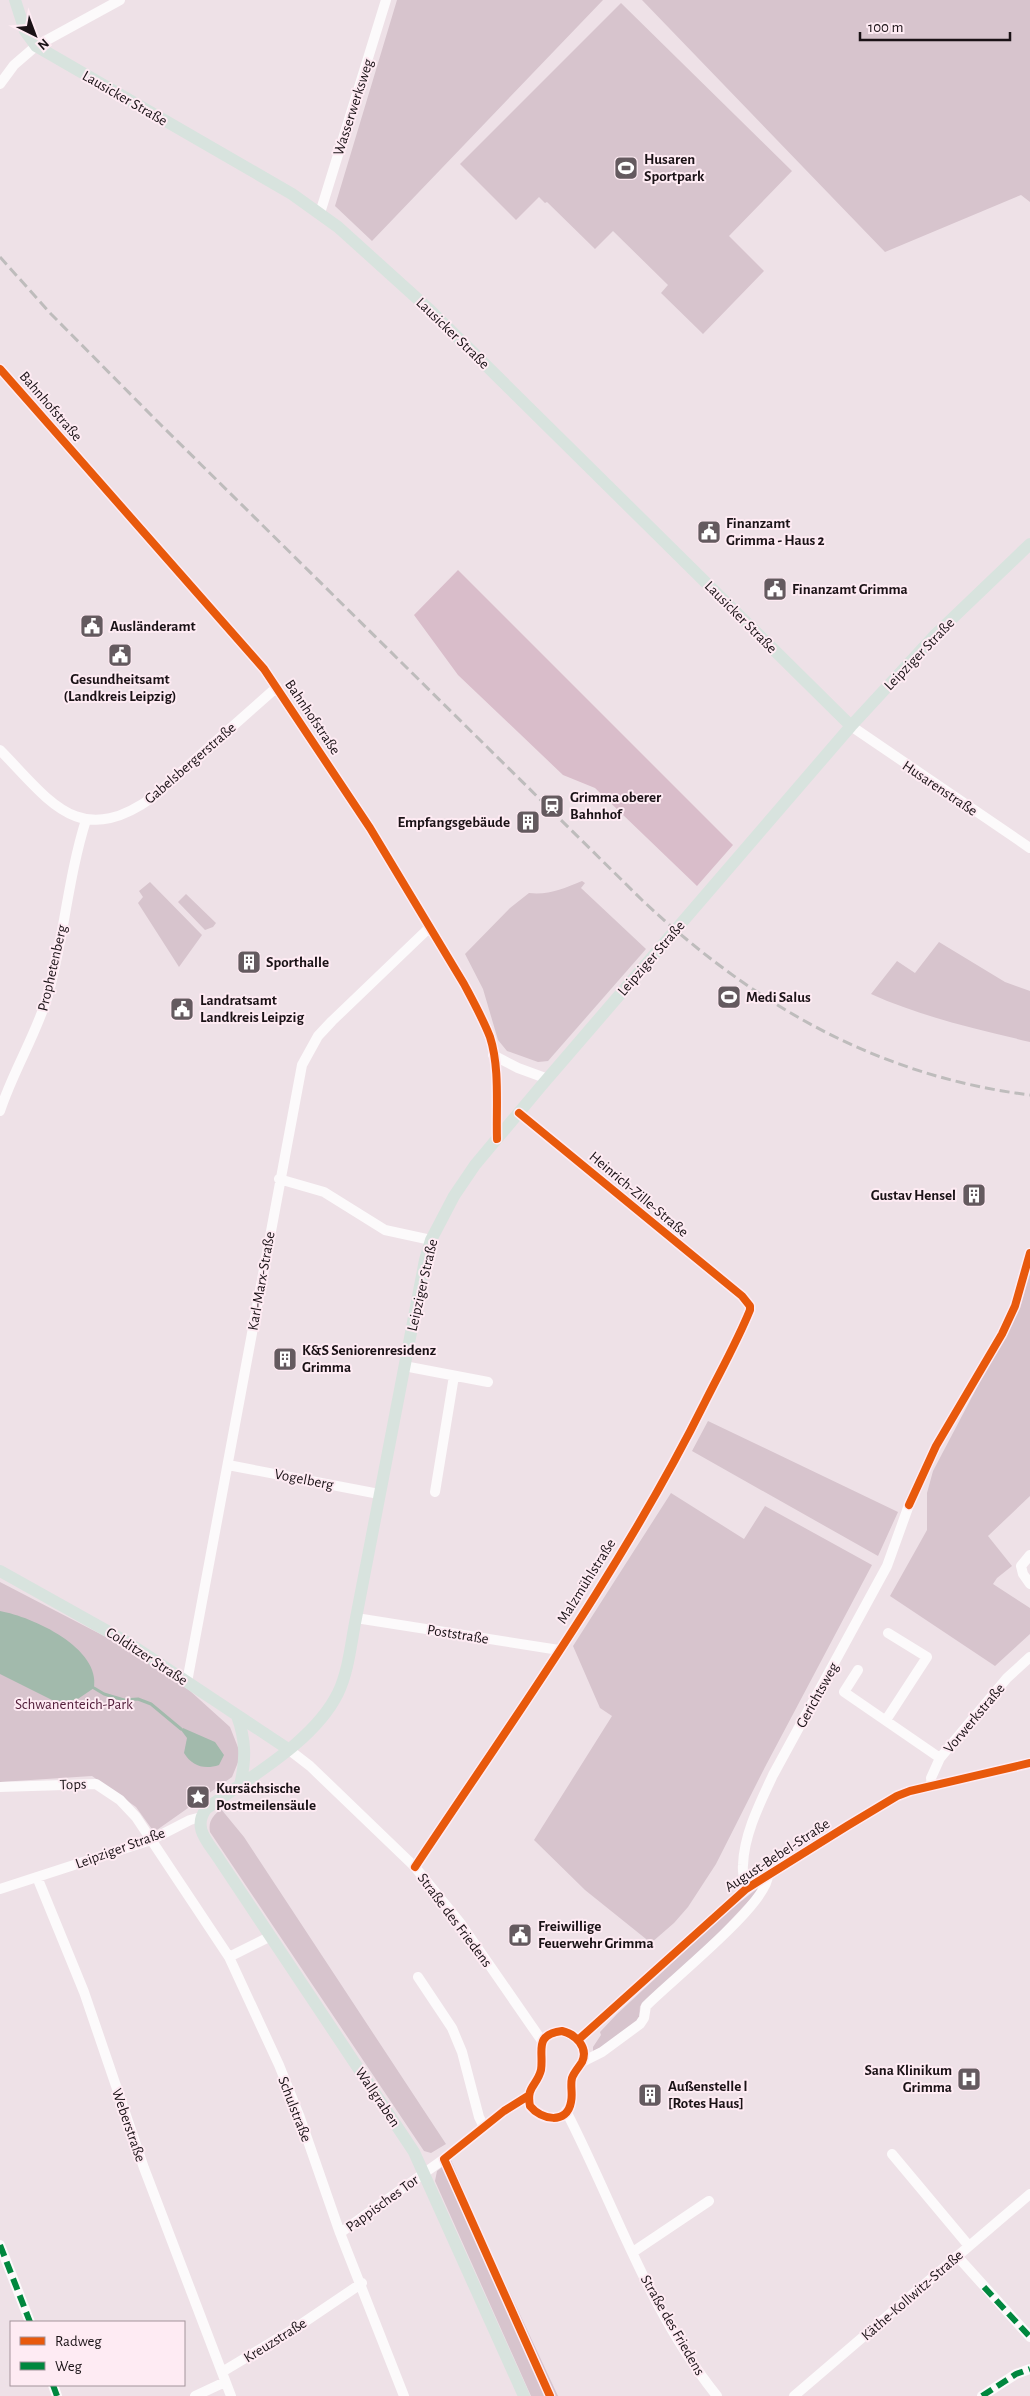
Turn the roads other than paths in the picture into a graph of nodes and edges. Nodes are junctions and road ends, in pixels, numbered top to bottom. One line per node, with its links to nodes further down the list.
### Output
1 (15, 0): 4 (main road, Lausicker Straße)
2 (120, 0): 4 (street)
3 (386, 0): 6 (street, Wasserwerksweg)
4 (36, 46): 5 (street); 6 (main road, Lausicker Straße)
5 (0, 84)
6 (320, 213): 10 (main road, Lausicker Straße)
7 (0, 368): 9 (street, Bahnhofstraße)
8 (1030, 544): 10 (main road, Leipziger Straße)
9 (276, 687): 12 (street, Gabelsbergerstraße); 14 (street, Bahnhofstraße)
10 (851, 726): 13 (street, Husarenstraße); 16 (main road, Leipziger Straße)
11 (0, 750): 12 (street, Gabelsbergerstraße)
12 (86, 820): 17 (street, Prophetenberg)
13 (1030, 848)
14 (429, 928): 15 (street, Bahnhofstraße); 20 (street, Karl-Marx-Straße)
15 (493, 1055): 16 (street); 19 (street, Bahnhofstraße)
16 (548, 1079): 18 (main road, Leipziger Straße)
17 (0, 1111)
18 (519, 1112): 19 (main road, Leipziger Straße); 22 (street, Heinrich-Zille-Straße)
19 (497, 1139): 21 (main road, Leipziger Straße)
20 (279, 1179): 21 (street); 26 (street, Karl-Marx-Straße)
21 (431, 1240): 23 (main road, Leipziger Straße)
22 (742, 1296): 35 (street, Malzmühlstraße)
23 (404, 1366): 24 (street); 28 (main road, Leipziger Straße)
24 (454, 1376): 25 (street); 27 (street)
25 (488, 1382)
26 (228, 1465): 28 (street, Vogelberg); 38 (street, Karl-Marx-Straße)
27 (435, 1492)
28 (379, 1494): 33 (main road, Leipziger Straße)
29 (910, 1505): 53 (street, Gerichtsweg)
30 (1030, 1555): 32 (street)
31 (0, 1571): 38 (main road, Colditzer Straße)
32 (1030, 1584)
33 (356, 1618): 35 (street, Poststraße); 41 (main road, Leipziger Straße)
34 (888, 1633): 40 (street)
35 (559, 1650): 49 (street, Malzmühlstraße)
36 (1030, 1657): 42 (street, Vorwerkstraße)
37 (858, 1670): 40 (street)
38 (187, 1682): 39 (main road, Colditzer Straße)
39 (236, 1716): 41 (main road, Colditzer Straße); 44 (main road)
40 (886, 1720): 42 (street)
41 (288, 1749): 44 (main road, Leipziger Straße); 49 (street, Straße des Friedens)
42 (940, 1758): 45 (street, Vorwerkstraße)
43 (1030, 1763): 45 (street, August-Bebel-Straße)
44 (240, 1785): 47 (main road, Leipziger Straße)
45 (932, 1786): 50 (street, August-Bebel-Straße)
46 (0, 1787): 48 (street, Tops)
47 (200, 1817): 48 (street, Leipziger Straße); 54 (main road, Wallgraben)
48 (151, 1840): 51 (street, Leipziger Straße); 55 (street, Schulstraße)
49 (415, 1867): 58 (street, Straße des Friedens)
50 (768, 1875): 53 (street, August-Bebel-Straße); 59 (street, August-Bebel-Straße)
51 (37, 1877): 52 (street, Leipziger Straße); 76 (street, Weberstraße)
52 (0, 1889)
53 (746, 1889): 57 (street, August-Bebel-Straße)
54 (271, 1936): 55 (street); 64 (main road, Wallgraben)
55 (229, 1957): 67 (street, Schulstraße)
56 (418, 1977): 62 (street)
57 (578, 2040): 58 (street); 59 (street)
58 (542, 2041): 60 (street)
59 (582, 2062): 61 (street)
60 (528, 2096): 61 (street); 62 (street)
61 (566, 2111): 70 (street, Straße des Friedens)
62 (484, 2127): 64 (street)
63 (892, 2154): 69 (street)
64 (424, 2173): 67 (street, Pappisches Tor); 80 (main road, Wallgraben)
65 (1030, 2194): 69 (street, Käthe-Kollwitz-Straße)
66 (709, 2201): 70 (street)
67 (340, 2233): 72 (street, Schulstraße)
68 (0, 2245): 73 (street)
69 (969, 2246): 71 (street, Käthe-Kollwitz-Straße)
70 (633, 2252): 81 (street, Straße des Friedens)
71 (957, 2256): 74 (street); 82 (street, Käthe-Kollwitz-Straße)
72 (362, 2283): 76 (street, Kreuzstraße); 79 (street, Schulstraße)
73 (30, 2321)
74 (1030, 2337)
75 (1030, 2369): 83 (street)
76 (223, 2377): 77 (street, Kreuzstraße); 78 (street, Weberstraße)
77 (195, 2396)
78 (231, 2396)
79 (404, 2396)
80 (524, 2396)
81 (717, 2396)
82 (794, 2396)
83 (982, 2396)

